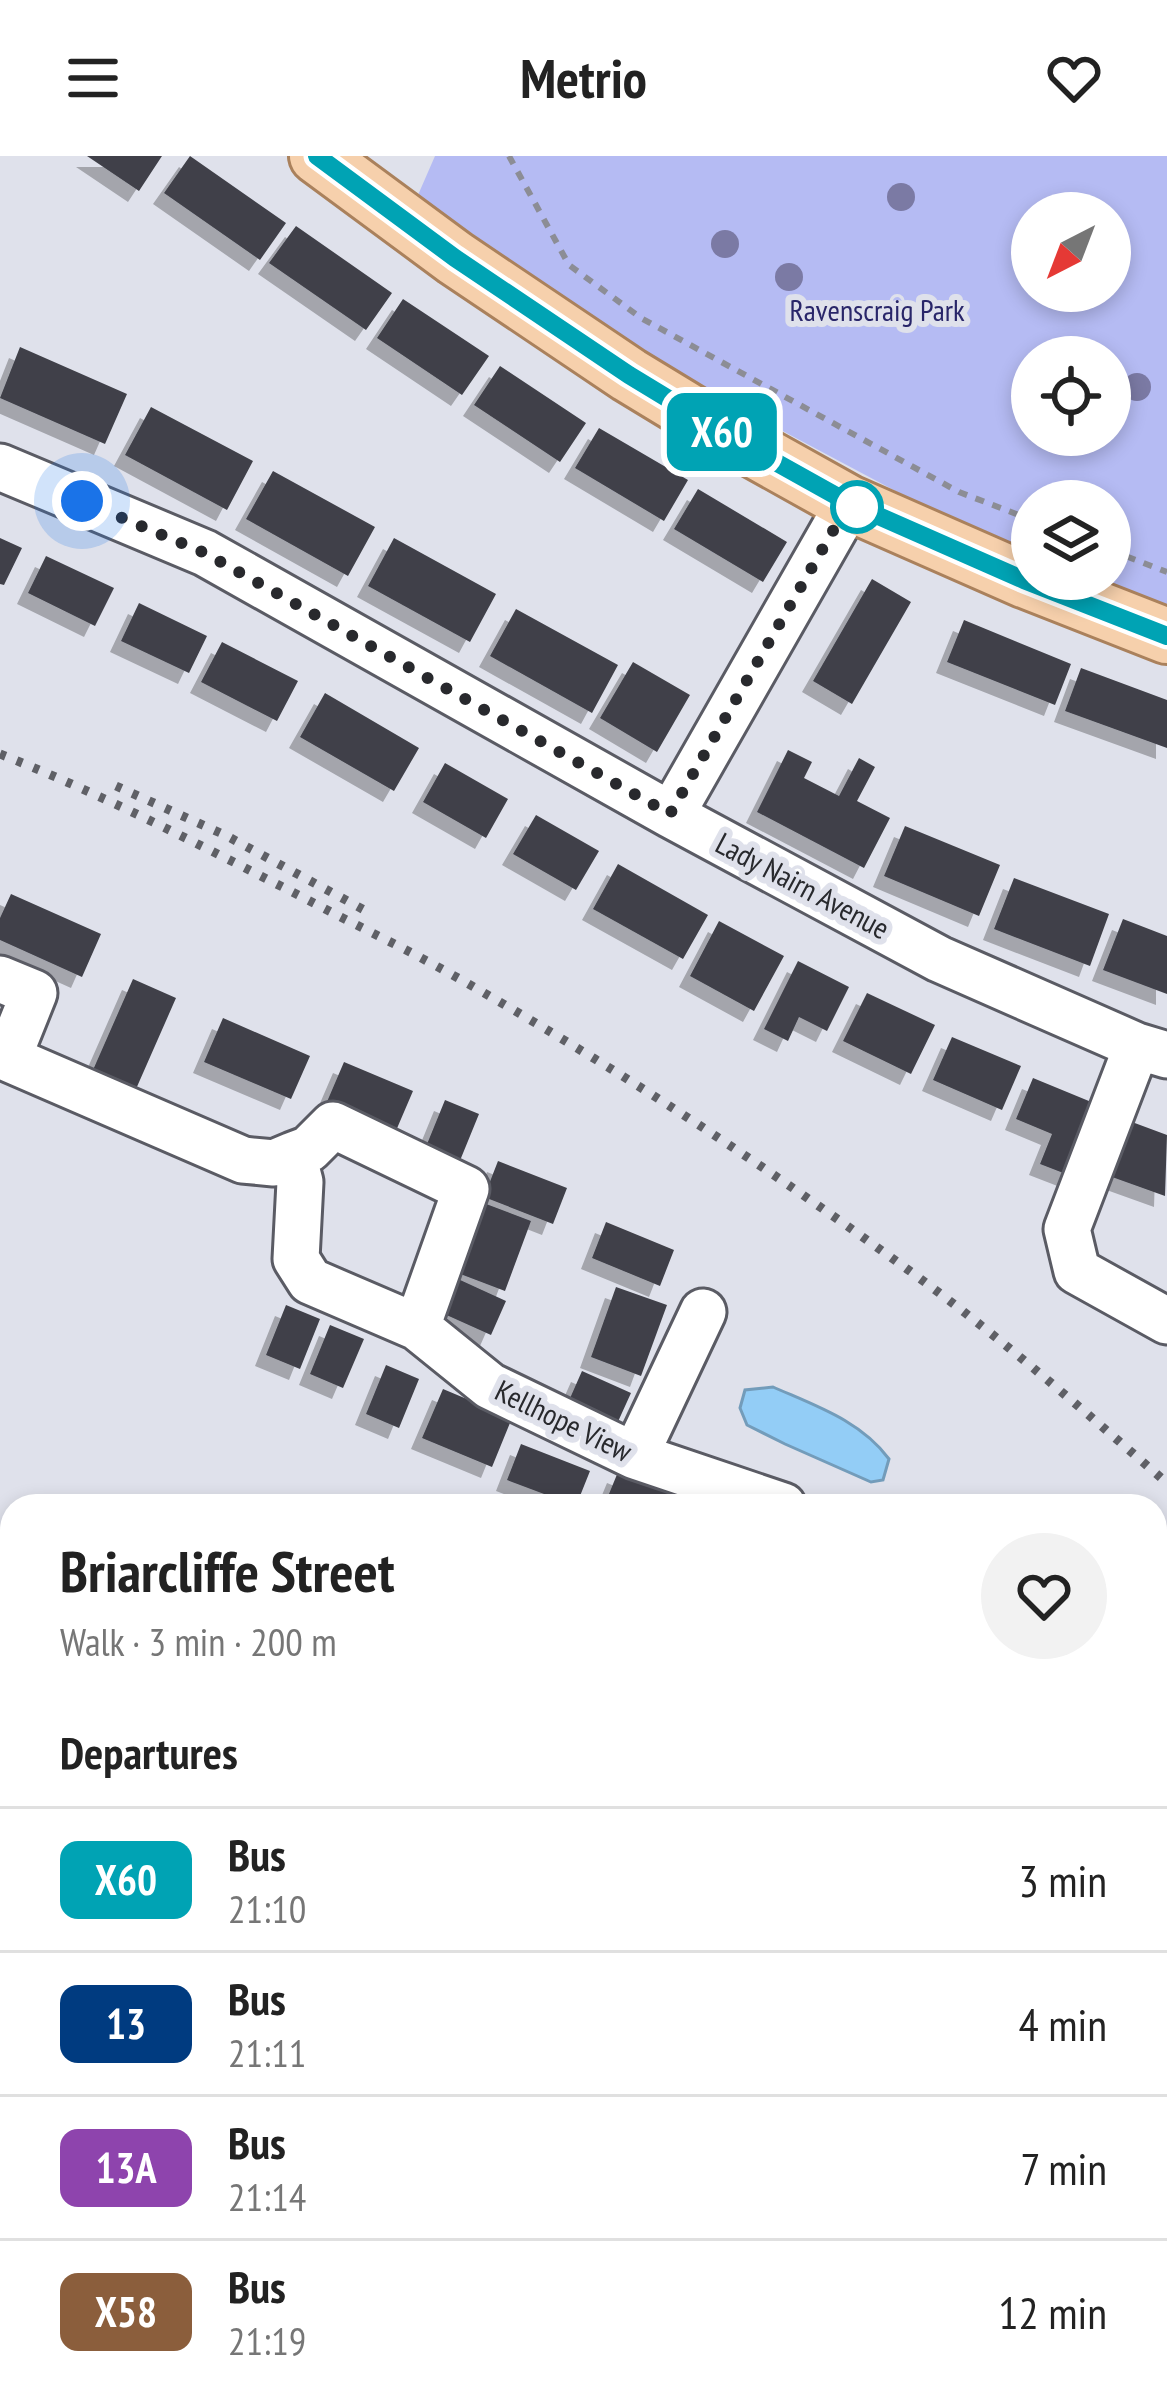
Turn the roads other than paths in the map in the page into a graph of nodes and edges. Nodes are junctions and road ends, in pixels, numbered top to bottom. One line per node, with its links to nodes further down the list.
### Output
1 (317, 156): 3 (main road)
2 (0, 467): 5 (street, Lady Nairn Avenue)
3 (849, 503): 4 (main road); 5 (street)
4 (1167, 636)
5 (670, 814): 7 (street, Lady Nairn Avenue)
6 (0, 979): 8 (street)
7 (1152, 1050): 11 (street)
8 (4, 1056): 9 (street)
9 (292, 1155): 12 (street, Kellhope View); 12 (street)
10 (703, 1312): 13 (street)
11 (1167, 1321)
12 (417, 1328): 13 (street, Kellhope View)
13 (635, 1456): 14 (street, Kellhope View)
14 (747, 1494)

